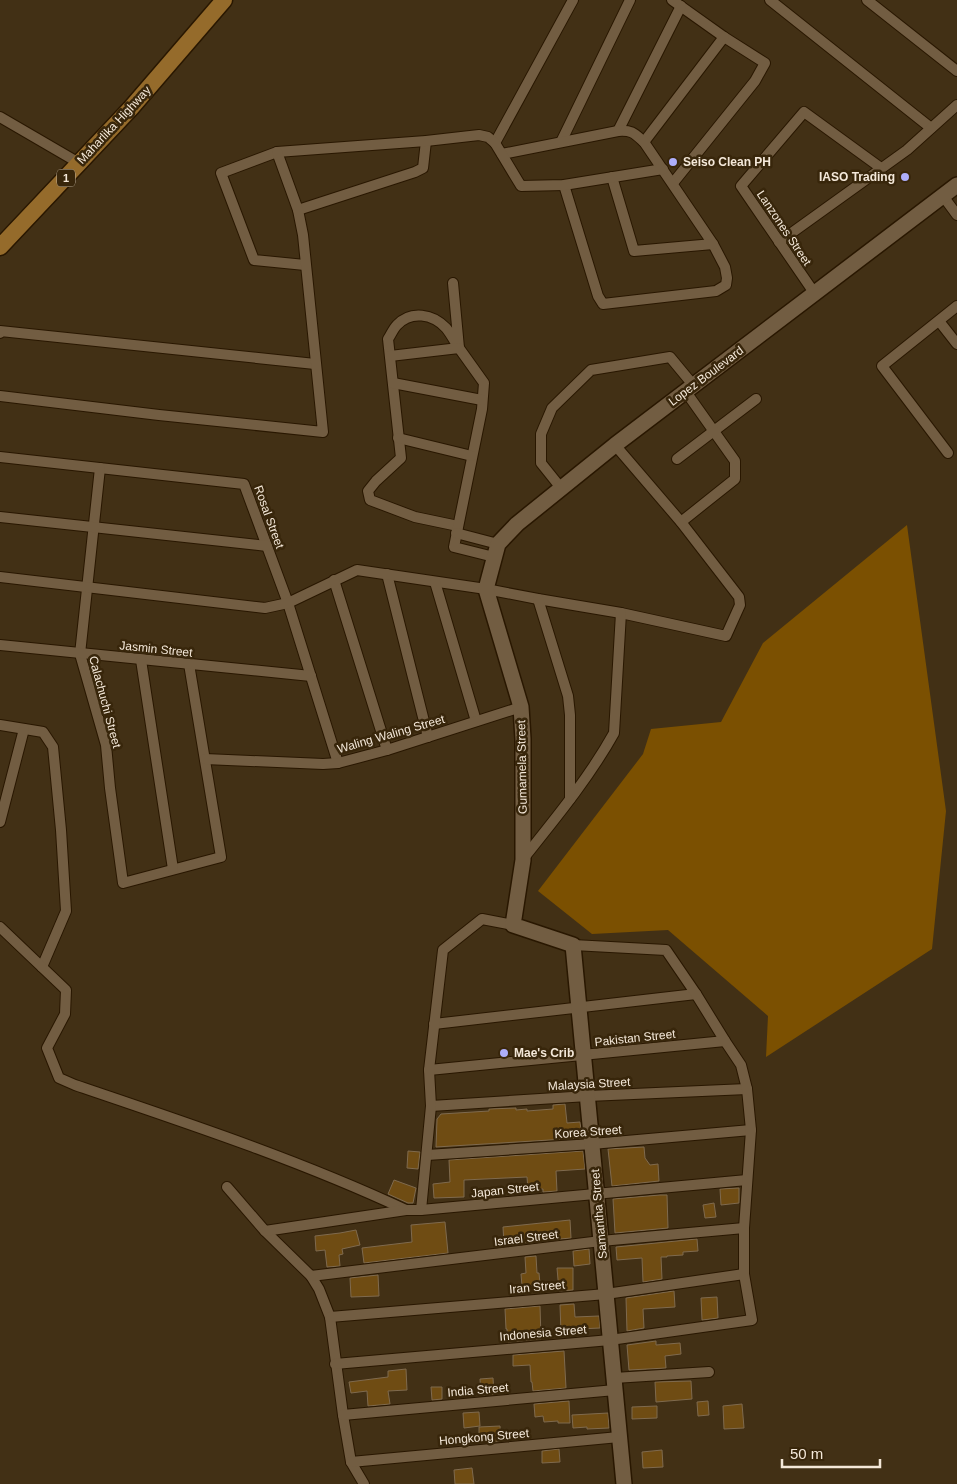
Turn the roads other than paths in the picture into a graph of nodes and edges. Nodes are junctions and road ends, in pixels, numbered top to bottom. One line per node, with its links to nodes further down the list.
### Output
1 (224, 0): 20 (main road, Maharlika Highway / 1)
2 (573, 0): 15 (street)
3 (630, 0): 16 (street)
4 (672, 0): 7 (street)
5 (770, 0): 12 (street)
6 (867, 0): 9 (street)
7 (681, 6): 8 (street); 13 (street)
8 (724, 37): 17 (street); 24 (street)
9 (957, 70)
10 (957, 105): 12 (street)
11 (0, 117): 20 (street)
12 (931, 128): 22 (street)
13 (618, 131): 16 (street); 17 (street)
14 (426, 142): 15 (street); 18 (street); 28 (street)
15 (496, 142): 19 (street)
16 (561, 142): 19 (street)
17 (644, 142): 21 (street)
18 (277, 152): 28 (street); 33 (street)
19 (502, 154): 25 (street)
20 (79, 164): 32 (main road, Maharlika Highway / 1)
21 (663, 168): 23 (street); 24 (street)
22 (881, 168): 30 (street); 30 (street, Lanzones Street)
23 (612, 177): 25 (street); 31 (street)
24 (673, 183): 31 (street)
25 (564, 185): 31 (street)
26 (957, 185): 27 (street, Lopez Boulevard)
27 (944, 196): 29 (street); 35 (street, Lopez Boulevard)
28 (298, 210): 33 (street)
29 (957, 215)
30 (779, 242): 35 (street, Lanzones Street)
31 (713, 244)
32 (0, 247)
33 (305, 265): 42 (street)
34 (453, 284): 40 (street)
35 (814, 294): 44 (street, Lopez Boulevard)
36 (957, 306): 37 (street)
37 (939, 321): 39 (street); 51 (street)
38 (0, 333): 42 (street)
39 (957, 344)
40 (459, 348): 41 (street); 41 (street); 47 (street)
41 (390, 356): 43 (street)
42 (315, 364): 45 (street)
43 (393, 383): 47 (street); 49 (street)
44 (690, 389): 48 (street); 50 (street, Lopez Boulevard); 56 (street)
45 (0, 396)
46 (756, 399): 48 (street)
47 (482, 400): 53 (street)
48 (713, 431): 54 (street); 58 (street)
49 (398, 438): 53 (street); 60 (street)
50 (615, 445): 56 (street, Lopez Boulevard); 58 (street)
51 (948, 453)
52 (0, 456): 55 (street, Rosal Street)
53 (472, 456): 60 (street)
54 (677, 459)
55 (100, 468): 59 (street, Calachuchi Street); 61 (street, Rosal Street)
56 (561, 488): 62 (street, Lopez Boulevard)
57 (0, 517): 59 (street)
58 (681, 522): 71 (street)
59 (93, 527): 61 (street); 67 (street, Calachuchi Street)
60 (457, 530): 62 (street)
61 (267, 546): 70 (street, Rosal Street)
62 (496, 551): 68 (street, Lopez Boulevard)
63 (387, 574): 65 (street); 66 (street); 81 (street)
64 (0, 577): 67 (street)
65 (334, 580): 70 (street); 82 (street)
66 (434, 582): 68 (street); 78 (street)
67 (87, 587): 70 (street); 73 (street, Calachuchi Street)
68 (486, 590): 69 (street); 77 (street, Gumamela Street)
69 (538, 600): 71 (street); 85 (street)
70 (288, 603): 76 (street, Rosal Street)
71 (621, 613): 85 (street)
72 (0, 645): 73 (street, Jasmin Street)
73 (80, 654): 74 (street, Jasmin Street); 88 (street, Calachuchi Street)
74 (142, 660): 75 (street, Jasmin Street); 88 (street)
75 (189, 664): 76 (street, Jasmin Street); 83 (street)
76 (311, 676): 84 (street, Rosal Street)
77 (521, 707): 78 (street, Waling Waling Street); 87 (street, Gumamela Street)
78 (476, 721): 81 (street, Waling Waling Street)
79 (0, 725): 80 (street)
80 (24, 729): 86 (street); 92 (street)
81 (428, 737): 82 (street, Waling Waling Street)
82 (386, 750): 84 (street, Waling Waling Street)
83 (205, 759): 84 (street, Waling Waling Street); 88 (street)
84 (338, 763)
85 (570, 799): 87 (street)
86 (0, 822)
87 (522, 860): 89 (street, Gumamela Street)
88 (173, 870)
89 (513, 925): 91 (street); 95 (street)
90 (0, 927): 92 (street)
91 (574, 945): 93 (street); 94 (street, Samantha Street)
92 (42, 967): 108 (street)
93 (696, 994): 94 (street); 96 (street)
94 (580, 1008): 95 (street); 97 (street, Samantha Street)
95 (434, 1024): 98 (street)
96 (725, 1041): 97 (street, Pakistan Street); 99 (street)
97 (584, 1056): 98 (street, Pakistan Street); 100 (street, Samantha Street)
98 (429, 1070): 101 (street)
99 (748, 1089): 100 (street, Malaysia Street); 102 (street)
100 (588, 1096): 101 (street, Malaysia Street); 103 (street, Samantha Street)
101 (431, 1106): 104 (street)
102 (751, 1130): 103 (street, Korea Street); 105 (street)
103 (592, 1144): 104 (street, Korea Street); 107 (street, Samantha Street)
104 (427, 1155): 109 (street)
105 (748, 1180): 107 (street, Japan Street); 110 (street)
106 (227, 1187): 111 (street)
107 (597, 1193): 109 (street, Japan Street); 112 (street, Samantha Street)
108 (406, 1210): 109 (street, Japan Street); 111 (street, Japan Street)
109 (421, 1210)
110 (744, 1228): 112 (street, Israel Street); 113 (street)
111 (265, 1231): 114 (street)
112 (601, 1241): 114 (street, Israel Street); 115 (street, Samantha Street)
113 (744, 1274): 115 (street, Iran Street); 117 (street, Indonesia Street)
114 (311, 1276): 116 (street)
115 (606, 1294): 116 (street, Iran Street); 117 (street, Samantha Street)
116 (330, 1317): 118 (street)
117 (610, 1340): 118 (street, Indonesia Street); 120 (street, Samantha Street)
118 (335, 1364): 121 (street)
119 (709, 1372): 120 (street, India Street)
120 (614, 1384): 121 (street, India Street); 122 (street, Samantha Street)
121 (342, 1415): 123 (street)
122 (619, 1437): 123 (street, Hongkong Street); 125 (street, Samantha Street)
123 (351, 1462): 124 (street)
124 (364, 1484)
125 (624, 1484)

